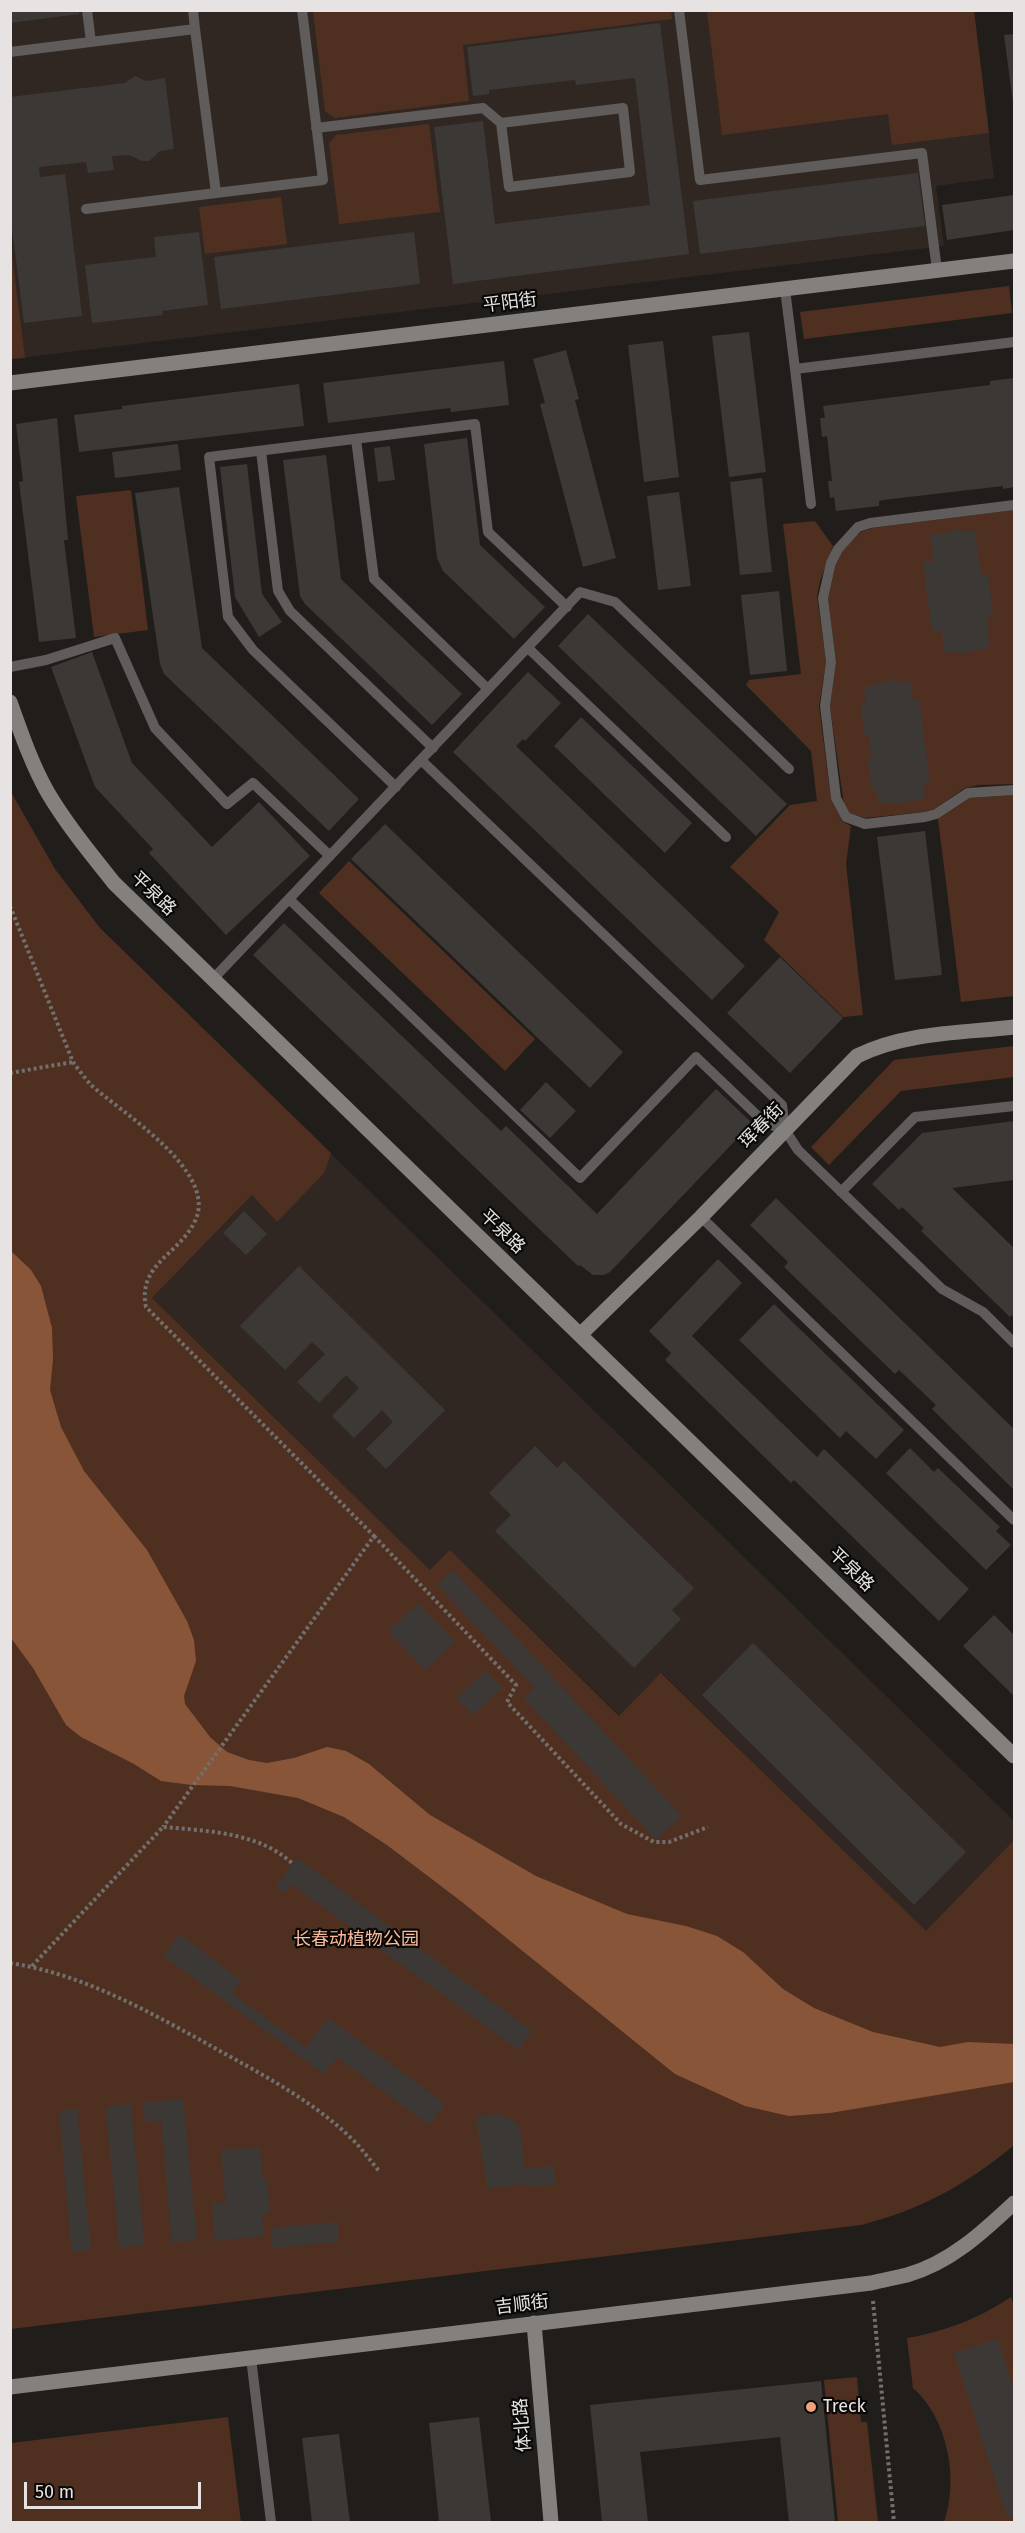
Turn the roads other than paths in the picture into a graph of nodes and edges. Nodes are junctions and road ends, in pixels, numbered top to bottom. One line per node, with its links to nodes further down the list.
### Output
1 (87, 10): 6 (lane)
2 (193, 10): 5 (lane)
3 (302, 10): 9 (lane)
4 (679, 10): 13 (lane)
5 (195, 29): 6 (lane); 10 (lane)
6 (91, 42): 7 (lane)
7 (10, 52)
8 (501, 123): 8 (lane); 9 (lane)
9 (316, 128): 10 (lane)
10 (216, 193): 11 (lane)
11 (86, 209)
12 (1014, 261): 13 (street, 平阳街)
13 (937, 270): 14 (street, 平阳街)
14 (785, 289): 16 (lane); 17 (street, 平阳街)
15 (1014, 342): 16 (lane)
16 (795, 369): 20 (lane)
17 (10, 383)
18 (357, 439): 19 (lane); 22 (lane); 25 (lane)
19 (261, 451): 27 (lane); 30 (lane)
20 (811, 504)
21 (1014, 505): 31 (lane)
22 (567, 607): 23 (lane); 29 (lane)
23 (528, 648): 25 (lane); 32 (lane)
24 (10, 667): 33 (lane)
25 (489, 689): 27 (lane)
26 (10, 702): 35 (street, 平泉路)
27 (433, 748): 28 (lane)
28 (421, 760): 30 (lane); 38 (lane)
29 (789, 769)
30 (396, 787): 33 (lane)
31 (1014, 790)
32 (726, 837)
33 (330, 856): 34 (lane)
34 (289, 899): 35 (lane); 38 (lane)
35 (213, 979): 41 (street, 平泉路)
36 (1014, 1027): 38 (street, 珲春街)
37 (1014, 1106): 39 (lane)
38 (785, 1131): 39 (lane); 40 (street, 珲春街)
39 (841, 1192): 42 (lane)
40 (701, 1217): 41 (street, 珲春街); 43 (lane)
41 (580, 1335): 44 (street, 平泉路)
42 (1014, 1343)
43 (1014, 1520)
44 (1014, 1756)
45 (1014, 2203): 46 (street, 吉顺街)
46 (534, 2324): 47 (street, 吉顺街); 50 (street, 体北路)
47 (251, 2358): 48 (street, 吉顺街); 49 (lane)
48 (10, 2387)
49 (271, 2523)
50 (550, 2523)

